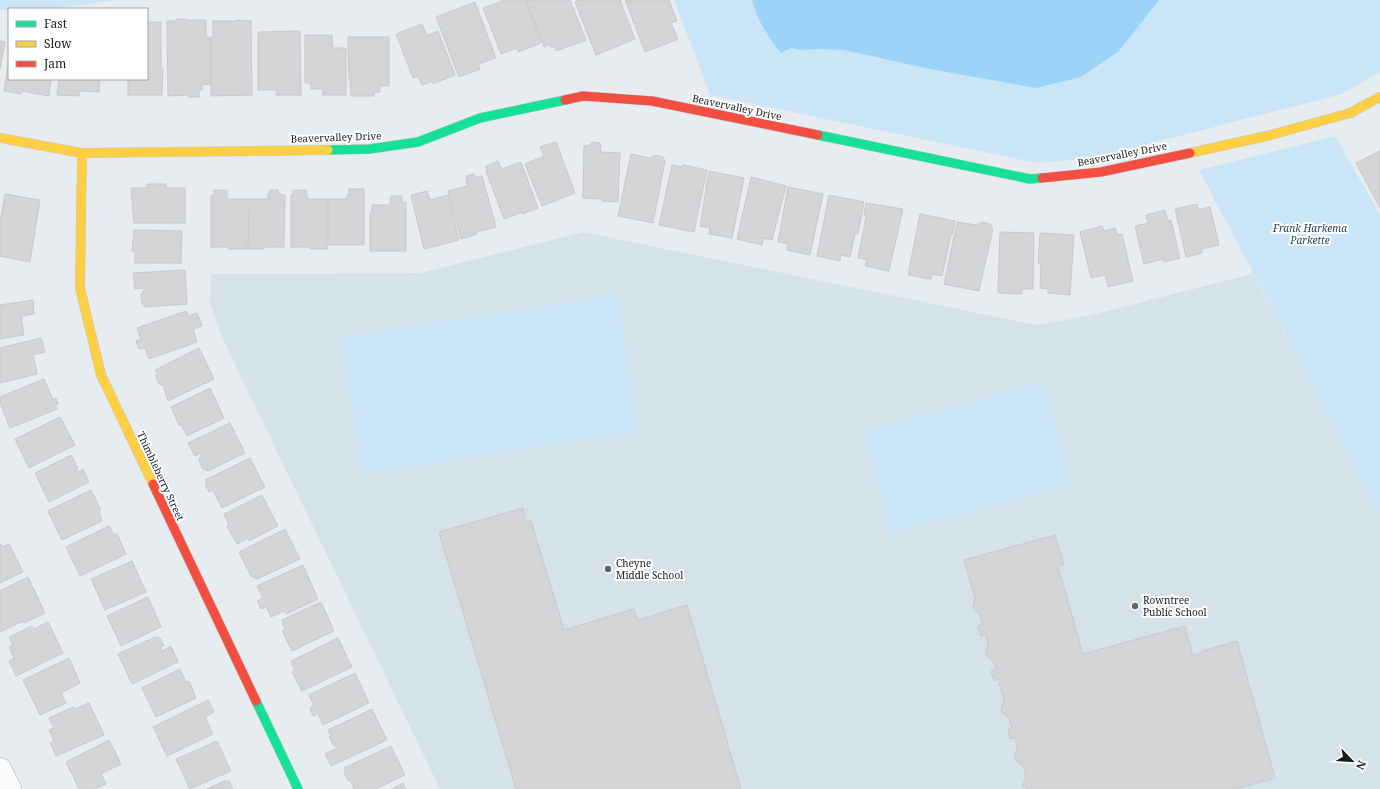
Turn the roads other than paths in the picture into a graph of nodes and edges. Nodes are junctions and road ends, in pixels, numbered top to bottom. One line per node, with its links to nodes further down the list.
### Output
1 (1380, 97): 3 (street, Beavervalley Drive)
2 (0, 138): 3 (street, Beavervalley Drive)
3 (82, 153): 6 (street, Thimbleberry Street)
4 (0, 769): 5 (street)
5 (10, 789)
6 (298, 789)

